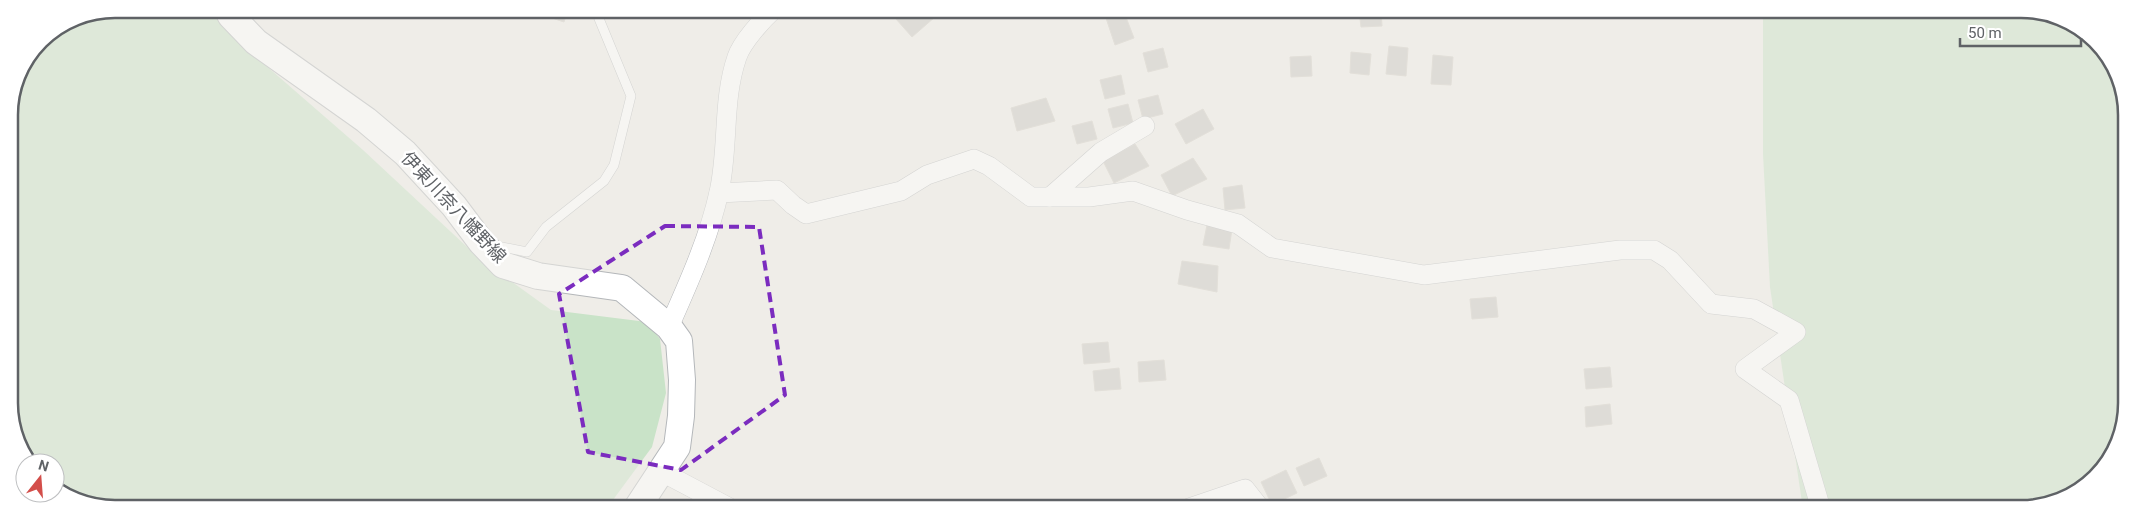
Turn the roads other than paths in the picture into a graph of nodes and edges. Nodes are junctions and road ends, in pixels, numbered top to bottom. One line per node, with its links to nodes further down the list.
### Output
1 (233, 18): 7 (main road, 伊東川奈八幡野線)
2 (599, 18): 7 (lane)
3 (763, 18): 5 (street)
4 (1145, 126): 6 (street)
5 (719, 193): 6 (street); 8 (street)
6 (1050, 197): 14 (street)
7 (481, 242): 8 (main road, 伊東川奈八幡野線)
8 (669, 327): 9 (main road, 伊東川奈八幡野線)
9 (662, 472): 10 (main road, 伊東川奈八幡野線); 11 (street)
10 (643, 500)
11 (715, 500)
12 (1213, 500): 13 (street)
13 (1254, 500)
14 (1818, 500)

